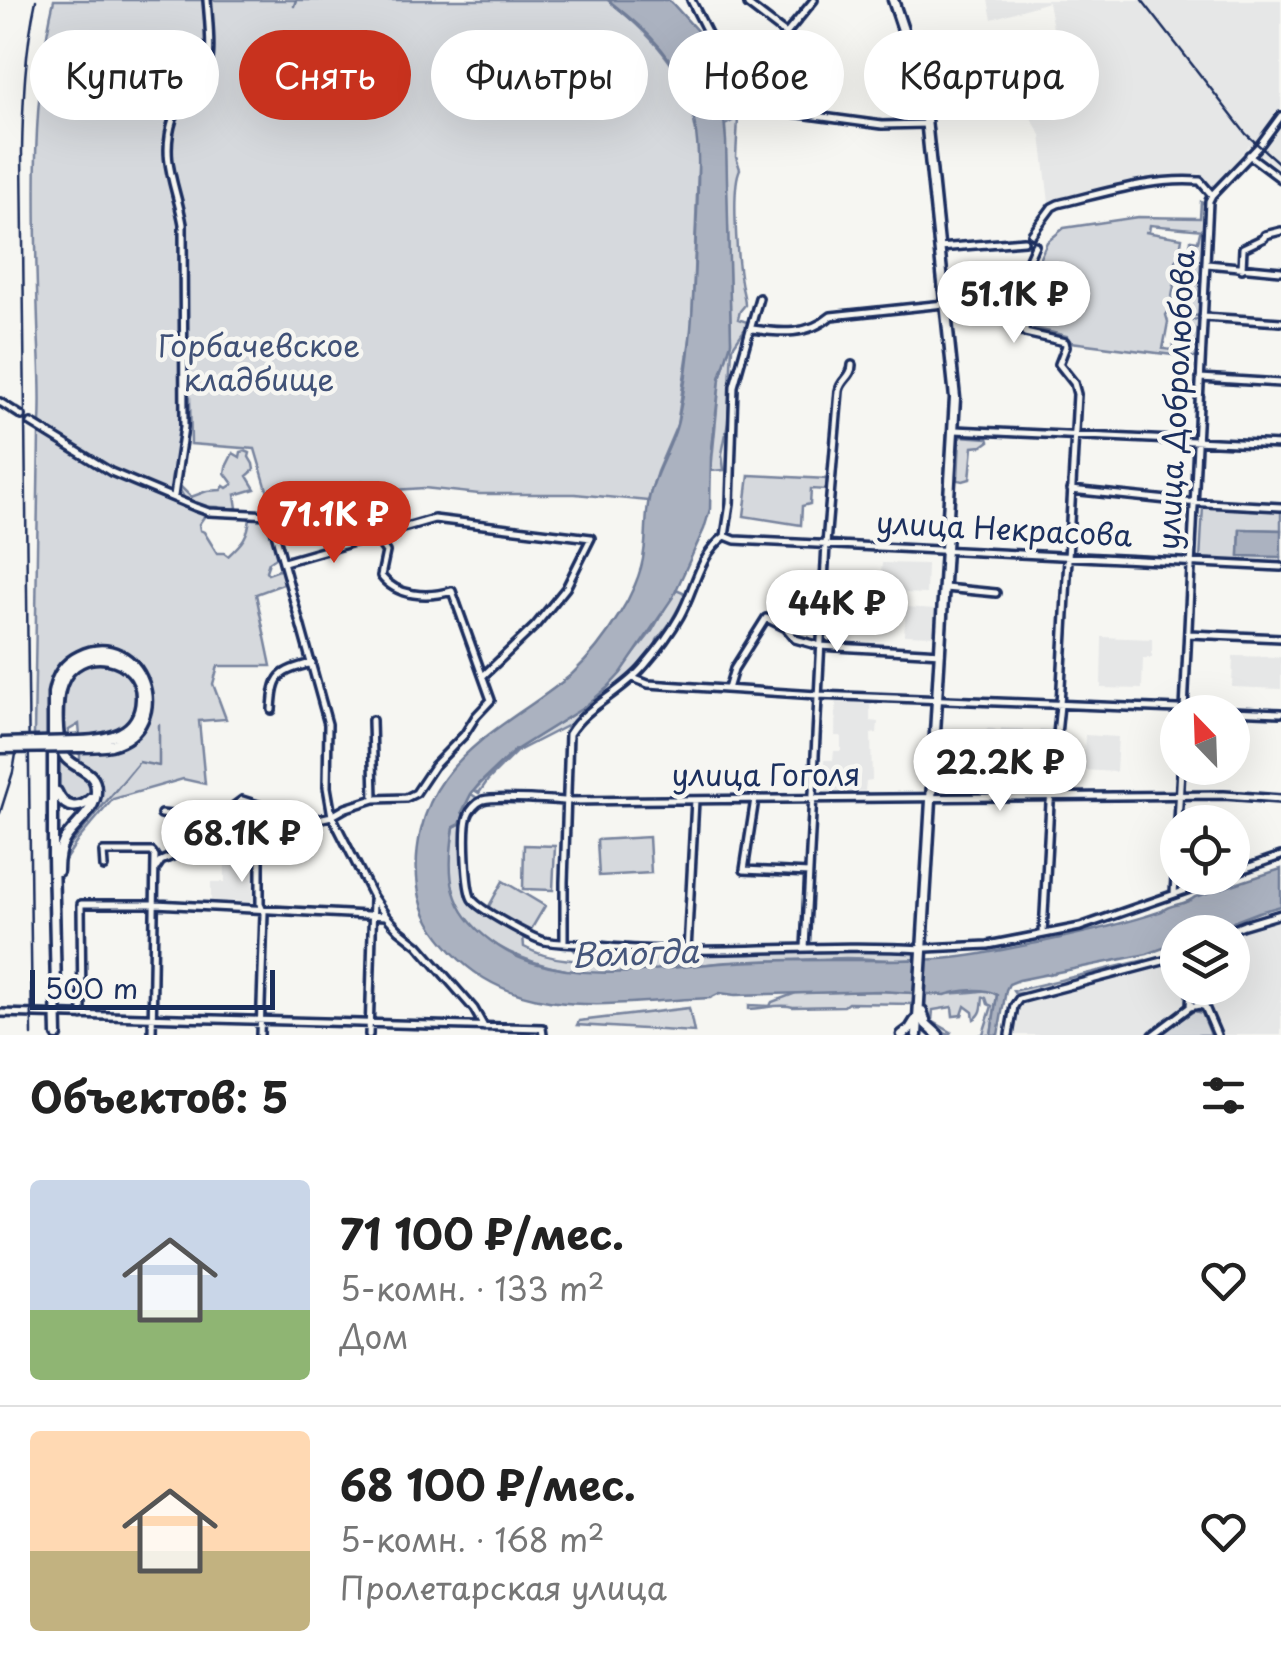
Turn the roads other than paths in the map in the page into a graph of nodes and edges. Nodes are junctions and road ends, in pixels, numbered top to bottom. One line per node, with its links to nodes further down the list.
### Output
1 (207, 0): 39 (street)
2 (691, 0): 6 (street)
3 (814, 0): 8 (street)
4 (892, 0): 11 (main road)
5 (748, 4): 7 (street)
6 (706, 30)
7 (781, 30)
8 (789, 30)
9 (1281, 116): 12 (street)
10 (844, 120): 11 (street)
11 (926, 124): 19 (main road)
12 (1250, 155): 13 (street); 14 (street)
13 (1281, 179)
14 (1212, 195): 16 (street); 20 (street, улица Добролюбова)
15 (1281, 231): 21 (street)
16 (1032, 234)
17 (1024, 241): 19 (street)
18 (1036, 244): 35 (street)
19 (939, 248): 24 (main road)
20 (1207, 264): 21 (street); 25 (street, улица Добролюбова)
21 (1242, 269): 22 (street)
22 (1281, 271)
23 (759, 298): 27 (street)
24 (946, 304): 27 (street); 34 (main road)
25 (1204, 318): 26 (street); 29 (street, улица Добролюбова)
26 (1281, 322)
27 (752, 329): 43 (street)
28 (852, 365): 44 (street)
29 (1200, 378): 30 (street); 36 (street, улица Добролюбова)
30 (1281, 383)
31 (0, 402): 32 (street)
32 (22, 416)
33 (31, 422): 39 (street)
34 (955, 430): 35 (street); 45 (main road)
35 (1074, 434): 36 (street); 38 (street)
36 (1197, 440): 37 (street); 40 (street, улица Добролюбова)
37 (1281, 445)
38 (1071, 490): 40 (street); 46 (street)
39 (174, 496): 47 (street)
40 (1196, 502): 41 (street); 48 (street, улица Добролюбова)
41 (1281, 507)
42 (374, 535): 47 (street); 57 (street); 57 (street)
43 (725, 536): 44 (street, улица Некрасова); 58 (street)
44 (826, 544): 45 (street, улица Некрасова); 54 (street)
45 (947, 551): 46 (street, улица Некрасова); 50 (main road)
46 (1067, 556): 48 (street, улица Некрасова); 63 (street)
47 (284, 562): 56 (street)
48 (1192, 562): 49 (street, улица Некрасова); 52 (street, улица Добролюбова)
49 (1281, 567)
50 (945, 588): 51 (street); 55 (main road)
51 (996, 593)
52 (1188, 634): 53 (street); 61 (street, улица Добролюбова)
53 (1281, 638)
54 (820, 646): 55 (street); 59 (street); 60 (street)
55 (940, 654): 62 (main road)
56 (312, 663): 64 (street); 85 (street)
57 (484, 675): 80 (street)
58 (633, 678): 59 (street); 82 (street)
59 (728, 689): 60 (street)
60 (817, 694): 62 (street); 78 (street)
61 (1185, 695)
62 (938, 700): 63 (street); 76 (main road)
63 (1060, 705): 65 (street); 75 (street)
64 (272, 710)
65 (1160, 710)
66 (1250, 713): 67 (street)
67 (1281, 714)
68 (372, 720): 80 (street)
69 (79, 744): 70 (main road, bridge); 71 (main road); 73 (main road)
70 (0, 745)
71 (54, 783): 73 (main road); 111 (main road)
72 (1180, 785): 74 (street)
73 (96, 792): 111 (main road)
74 (1179, 795): 75 (street, улица Гоголя); 79 (street, улица Гоголя); 83 (street)
75 (1051, 797): 76 (street, улица Гоголя); 101 (street)
76 (931, 798): 78 (street, улица Гоголя); 104 (main road)
77 (755, 799): 78 (street, улица Гоголя); 81 (street, улица Гоголя); 92 (street)
78 (812, 799): 92 (street)
79 (1281, 799)
80 (374, 800): 85 (street)
81 (695, 800): 82 (street, улица Гоголя); 105 (street)
82 (566, 801): 102 (street); 102 (street, улица Гоголя)
83 (1179, 805)
84 (161, 814): 91 (street)
85 (332, 816): 86 (street); 94 (street)
86 (234, 820)
87 (260, 853): 96 (street)
88 (1281, 856): 90 (street)
89 (104, 867): 91 (street)
90 (1250, 867)
91 (156, 870): 95 (street)
92 (809, 873): 103 (street)
93 (1171, 895): 101 (street)
94 (374, 897): 98 (street); 99 (street)
95 (155, 904): 96 (street); 112 (street); 113 (street)
96 (262, 908): 98 (street); 114 (street)
97 (1281, 914): 100 (street)
98 (373, 916): 99 (street); 115 (street)
99 (386, 916): 117 (street)
100 (1250, 922)
101 (1043, 933): 104 (street)
102 (564, 942): 105 (street)
103 (805, 948): 104 (street); 105 (street)
104 (922, 950): 107 (main road)
105 (687, 951)
106 (1160, 962): 127 (street)
107 (920, 1000): 124 (main road); 125 (main road); 126 (main road)
108 (1199, 1005): 109 (street); 129 (street)
109 (1190, 1007): 128 (street)
110 (0, 1013): 111 (street)
111 (60, 1016): 112 (street); 119 (main road)
112 (82, 1016): 113 (street)
113 (152, 1017): 114 (street); 120 (street)
114 (260, 1020): 115 (street); 121 (street)
115 (369, 1024): 116 (street); 122 (street)
116 (454, 1026): 117 (street); 123 (street)
117 (484, 1026): 118 (street)
118 (543, 1031)
119 (60, 1035)
120 (152, 1035)
121 (260, 1035)
122 (369, 1035)
123 (453, 1035)
124 (902, 1035)
125 (918, 1035)
126 (938, 1035)
127 (1009, 1035)
128 (1153, 1035)
129 (1218, 1035)

